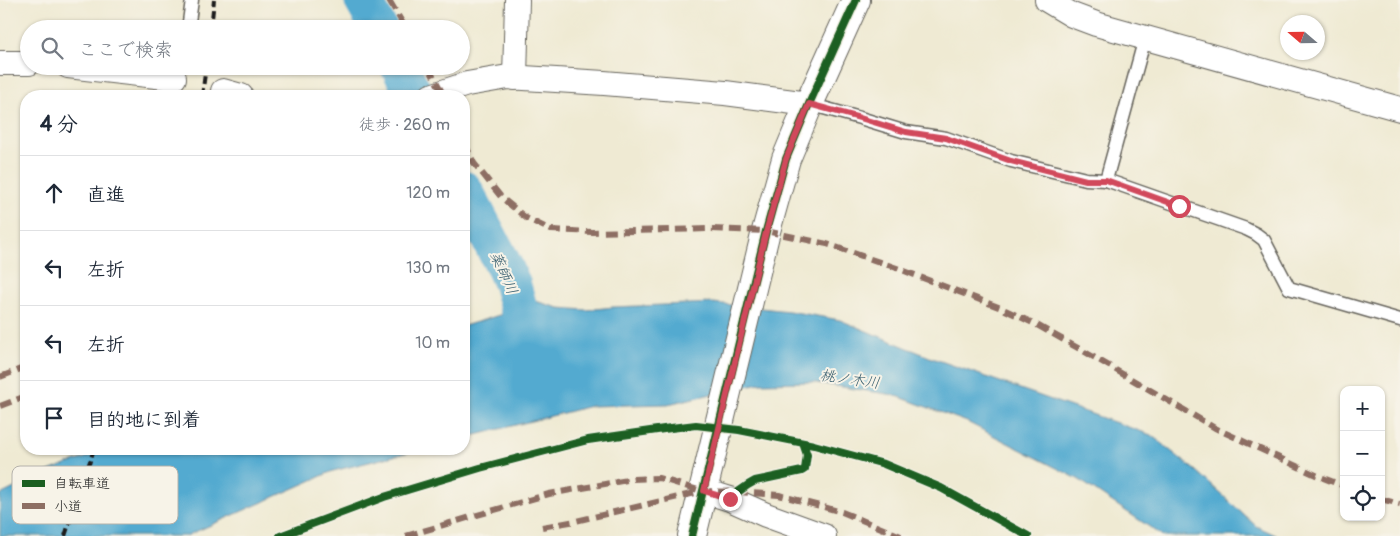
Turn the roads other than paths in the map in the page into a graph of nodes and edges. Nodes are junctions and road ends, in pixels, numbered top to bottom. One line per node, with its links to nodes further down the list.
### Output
1 (192, 0): 5 (lane)
2 (517, 0): 9 (street)
3 (856, 0): 11 (street)
4 (1047, 0): 6 (street)
5 (189, 20)
6 (1145, 38): 12 (street); 13 (lane)
7 (0, 63): 8 (street)
8 (20, 63)
9 (515, 78): 10 (street); 11 (street)
10 (450, 90)
11 (809, 104): 13 (lane); 15 (street)
12 (1400, 109)
13 (1106, 180): 14 (lane)
14 (1400, 320)
15 (706, 479): 16 (street); 17 (street)
16 (692, 536)
17 (824, 536)

